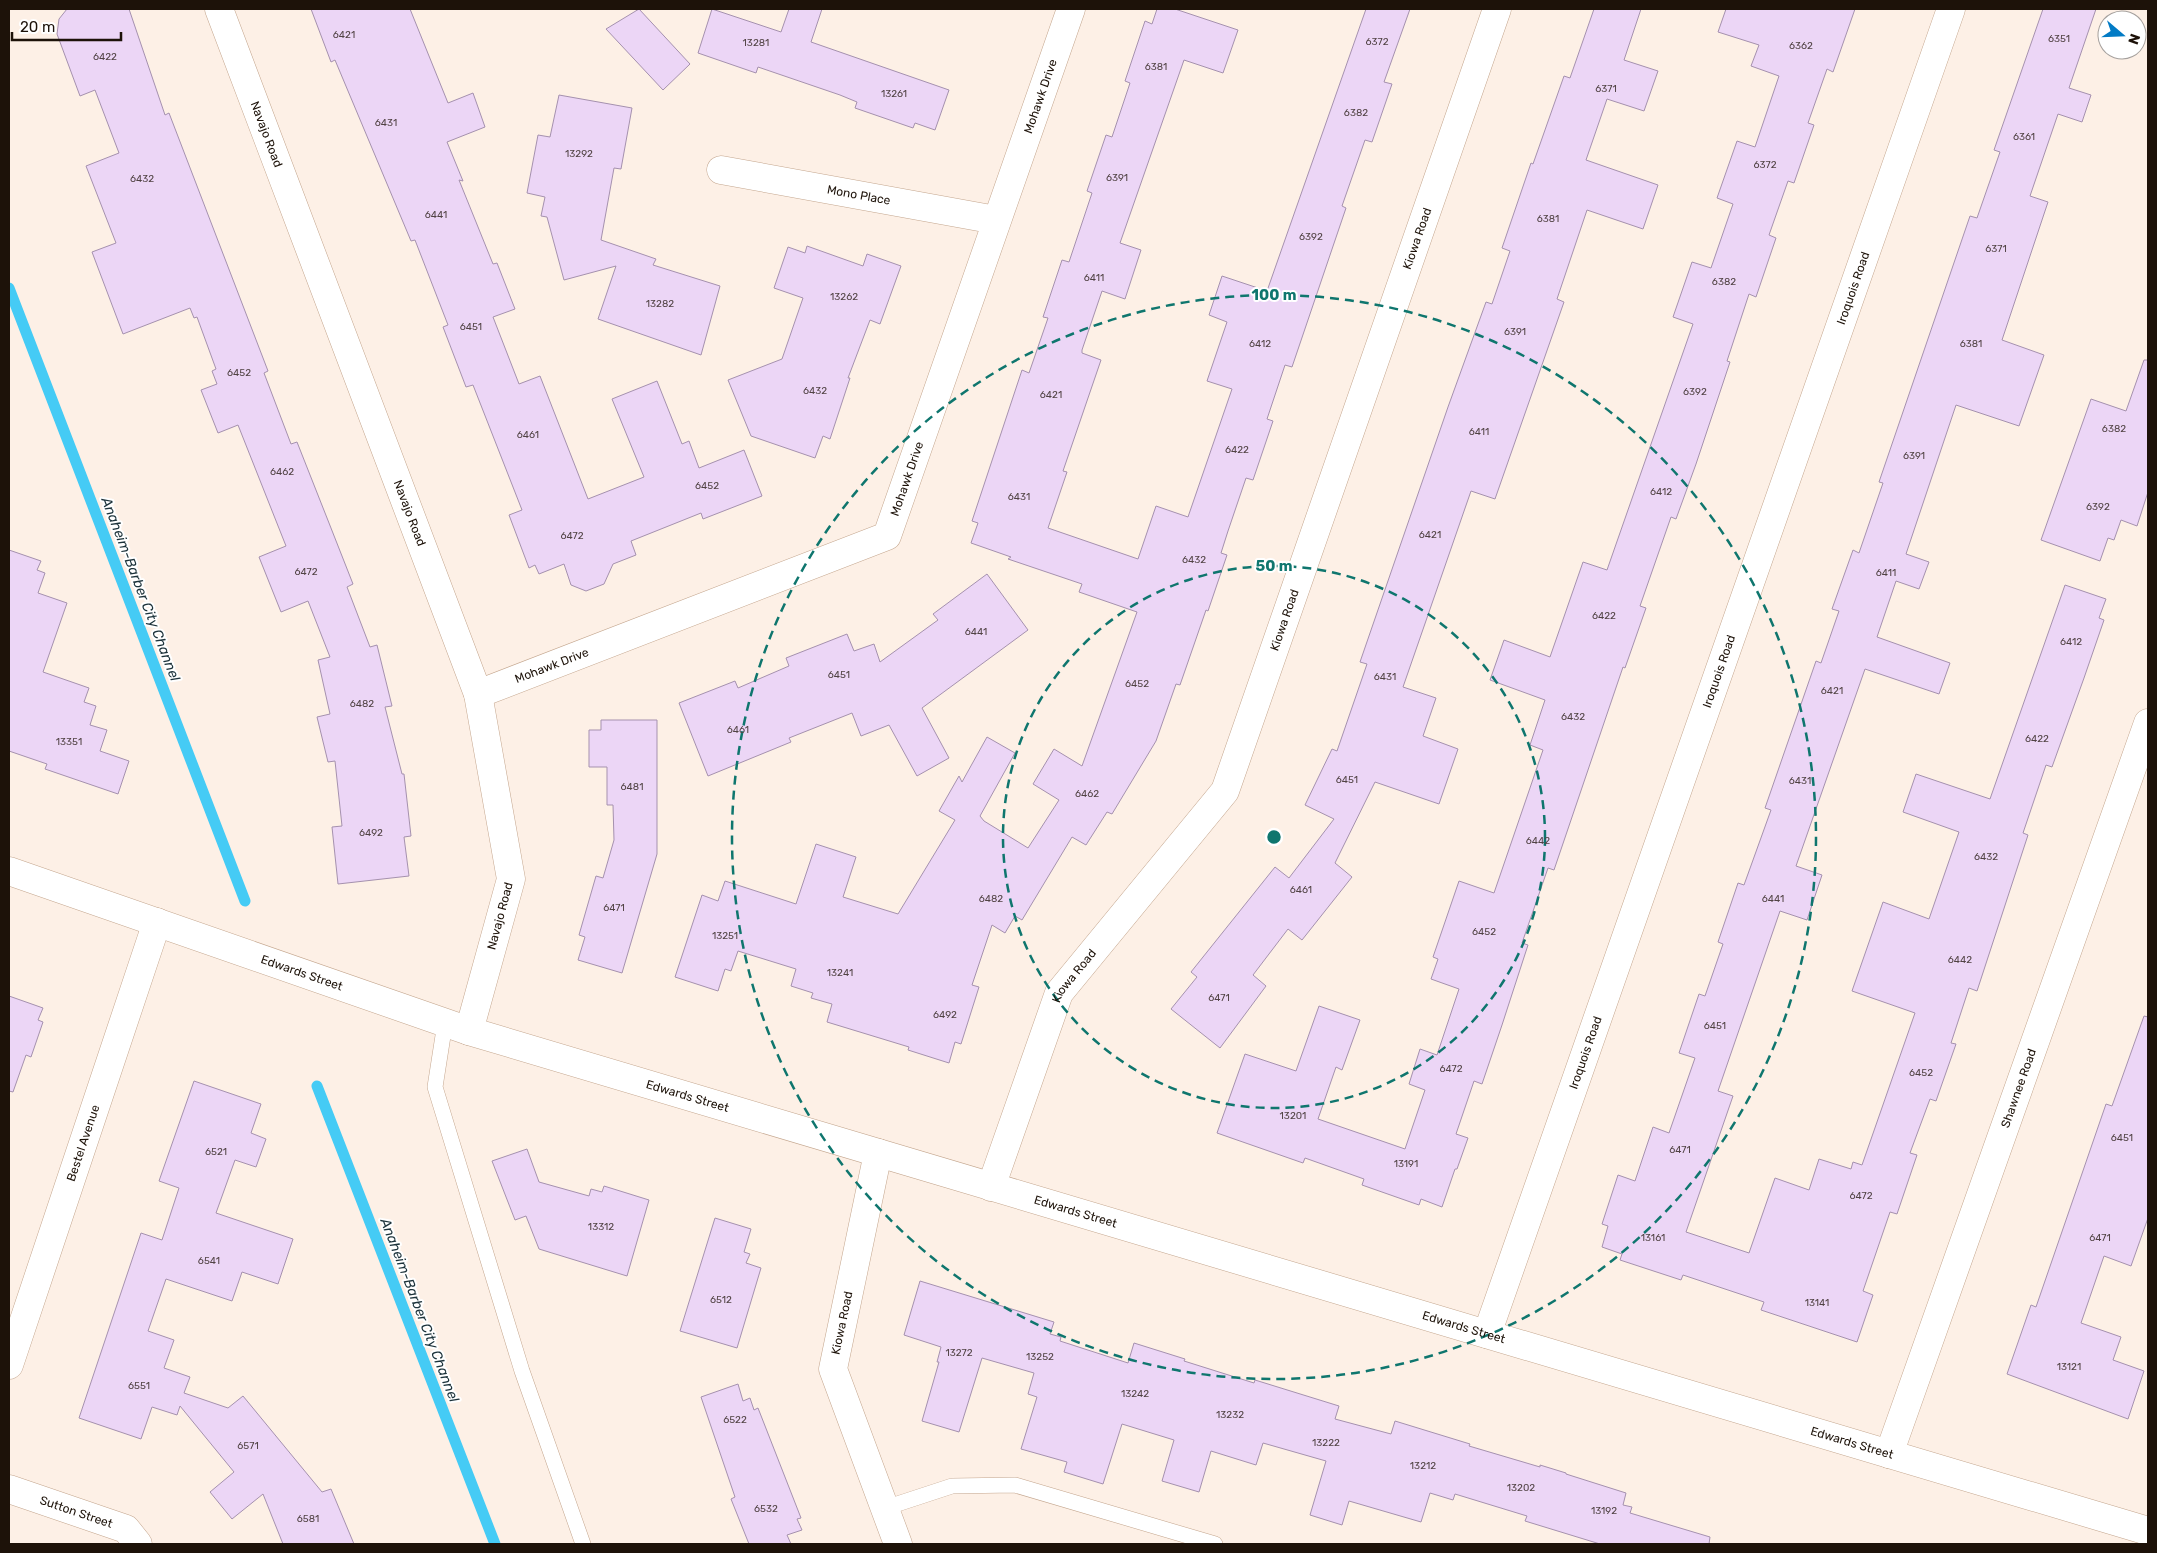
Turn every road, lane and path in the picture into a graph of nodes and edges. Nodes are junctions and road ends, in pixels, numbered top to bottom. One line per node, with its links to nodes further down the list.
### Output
1 (220, 9): 7 (street, Navajo Road)
2 (1071, 9): 6 (street, Mohawk Drive)
3 (1497, 9): 13 (street, Kiowa Road)
4 (1951, 9): 14 (street, Iroquois Road)
5 (721, 170): 6 (street, Mono Place)
6 (996, 220): 7 (street, Mohawk Drive)
7 (478, 694): 11 (street, Navajo Road)
8 (2148, 723): 16 (street, Shawnee Road)
9 (9, 871): 10 (street, Edwards Street)
10 (157, 922): 11 (street, Edwards Street); 15 (street, Bestel Avenue)
11 (457, 1027): 12 (street, Edwards Street); 21 (lane)
12 (878, 1153): 13 (street, Edwards Street); 18 (street, Kiowa Road)
13 (991, 1187): 14 (street, Edwards Street)
14 (1487, 1334): 16 (street, Edwards Street)
15 (9, 1365)
16 (1890, 1454): 19 (street, Edwards Street)
17 (9, 1489): 20 (street, Sutton Street)
18 (885, 1508): 22 (street, Kiowa Road); 23 (lane)
19 (2148, 1531)
20 (138, 1544)
21 (583, 1544)
22 (898, 1544)
23 (1215, 1544)

